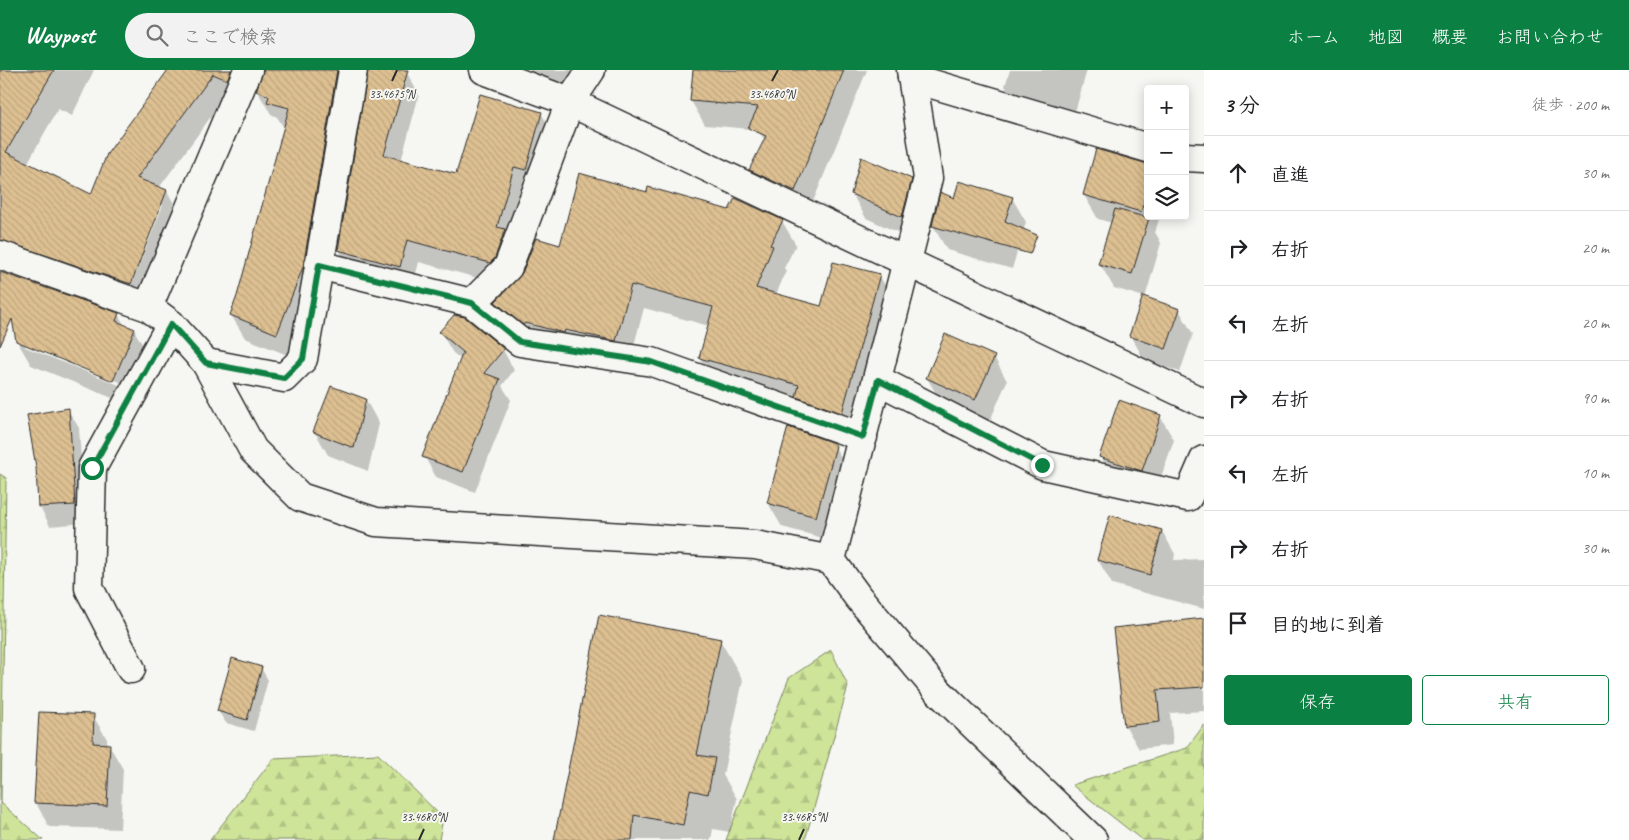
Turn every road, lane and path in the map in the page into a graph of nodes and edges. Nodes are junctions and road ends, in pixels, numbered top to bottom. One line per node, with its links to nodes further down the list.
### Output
1 (248, 70): 14 (street)
2 (353, 70): 12 (street)
3 (484, 70): 6 (street)
4 (592, 70): 6 (street)
5 (911, 74): 7 (street); 11 (street)
6 (570, 102): 11 (street); 13 (street)
7 (1144, 147)
8 (1189, 157): 9 (street)
9 (1204, 158)
10 (0, 255): 14 (street)
11 (908, 262): 17 (street); 18 (street)
12 (319, 265): 13 (street); 16 (street)
13 (472, 303): 19 (street)
14 (148, 307): 15 (street)
15 (171, 324): 16 (street); 22 (street)
16 (206, 363): 21 (street)
17 (878, 380): 19 (street); 20 (street)
18 (1204, 403)
19 (863, 437): 21 (street)
20 (1204, 460)
21 (831, 560): 23 (street)
22 (131, 669)
23 (1093, 840)

